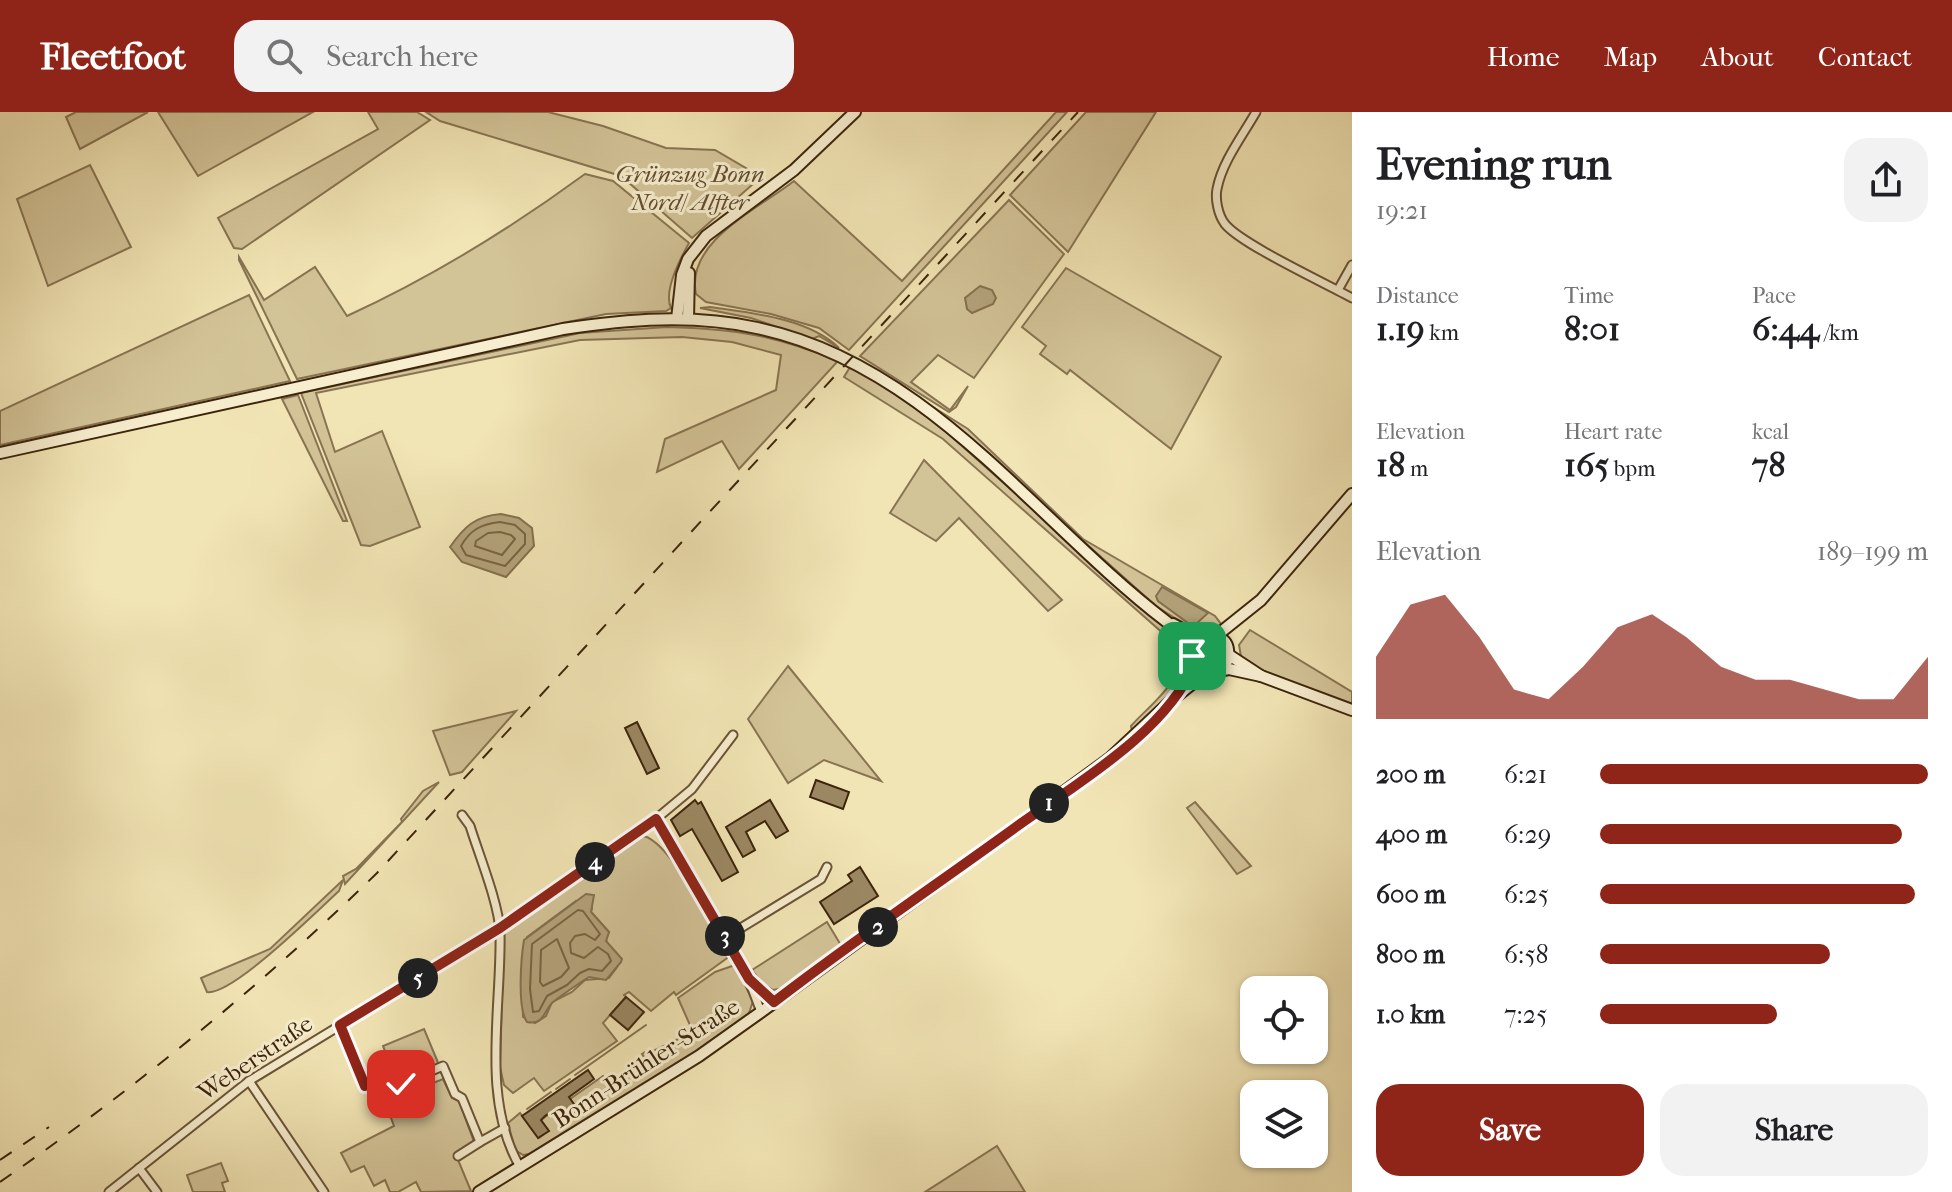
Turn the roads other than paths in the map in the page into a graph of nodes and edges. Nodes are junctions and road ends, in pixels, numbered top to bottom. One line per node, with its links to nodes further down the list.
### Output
1 (846, 112): 4 (main road)
2 (855, 112): 4 (main road)
3 (1256, 112): 6 (street)
4 (792, 168): 8 (main road)
5 (1352, 265): 6 (street)
6 (1338, 290): 7 (street)
7 (1352, 298)
8 (682, 319): 9 (main road); 12 (main road)
9 (0, 453)
10 (1352, 494): 11 (main road)
11 (1249, 612): 13 (main road); 16 (main road)
12 (1167, 622): 14 (main road); 15 (main road)
13 (1216, 636): 14 (main road); 16 (main road)
14 (1201, 637): 15 (main road)
15 (1192, 649): 17 (main road)
16 (1228, 652): 18 (main road); 19 (main road)
17 (1194, 664): 18 (main road); 20 (main road, Bonn-Brühler-Straße)
18 (1212, 671): 19 (main road); 20 (main road, Bonn-Brühler-Straße)
19 (1261, 676): 21 (main road)
20 (1173, 699): 29 (main road, Bonn-Brühler-Straße)
21 (1352, 710)
22 (733, 735): 24 (street, Weberstraße)
23 (462, 815): 26 (street)
24 (656, 819): 26 (street, Weberstraße); 27 (street)
25 (827, 867): 27 (street)
26 (500, 928): 31 (street, Weberstraße); 33 (street)
27 (726, 937): 28 (street)
28 (749, 979): 29 (street); 30 (street)
29 (774, 1002): 30 (main road, Bonn-Brühler-Straße)
30 (761, 1012): 36 (main road, Bonn-Brühler-Straße)
31 (340, 1025): 32 (street, Weberstraße); 34 (street)
32 (249, 1081): 37 (street, Weberstraße); 40 (street)
33 (505, 1128): 34 (street); 36 (street)
34 (480, 1142): 35 (street)
35 (458, 1156)
36 (520, 1167): 41 (main road, Bonn-Brühler-Straße)
37 (139, 1168): 38 (street, Weberstraße); 39 (street)
38 (109, 1192)
39 (157, 1192)
40 (324, 1192)
41 (479, 1192)

